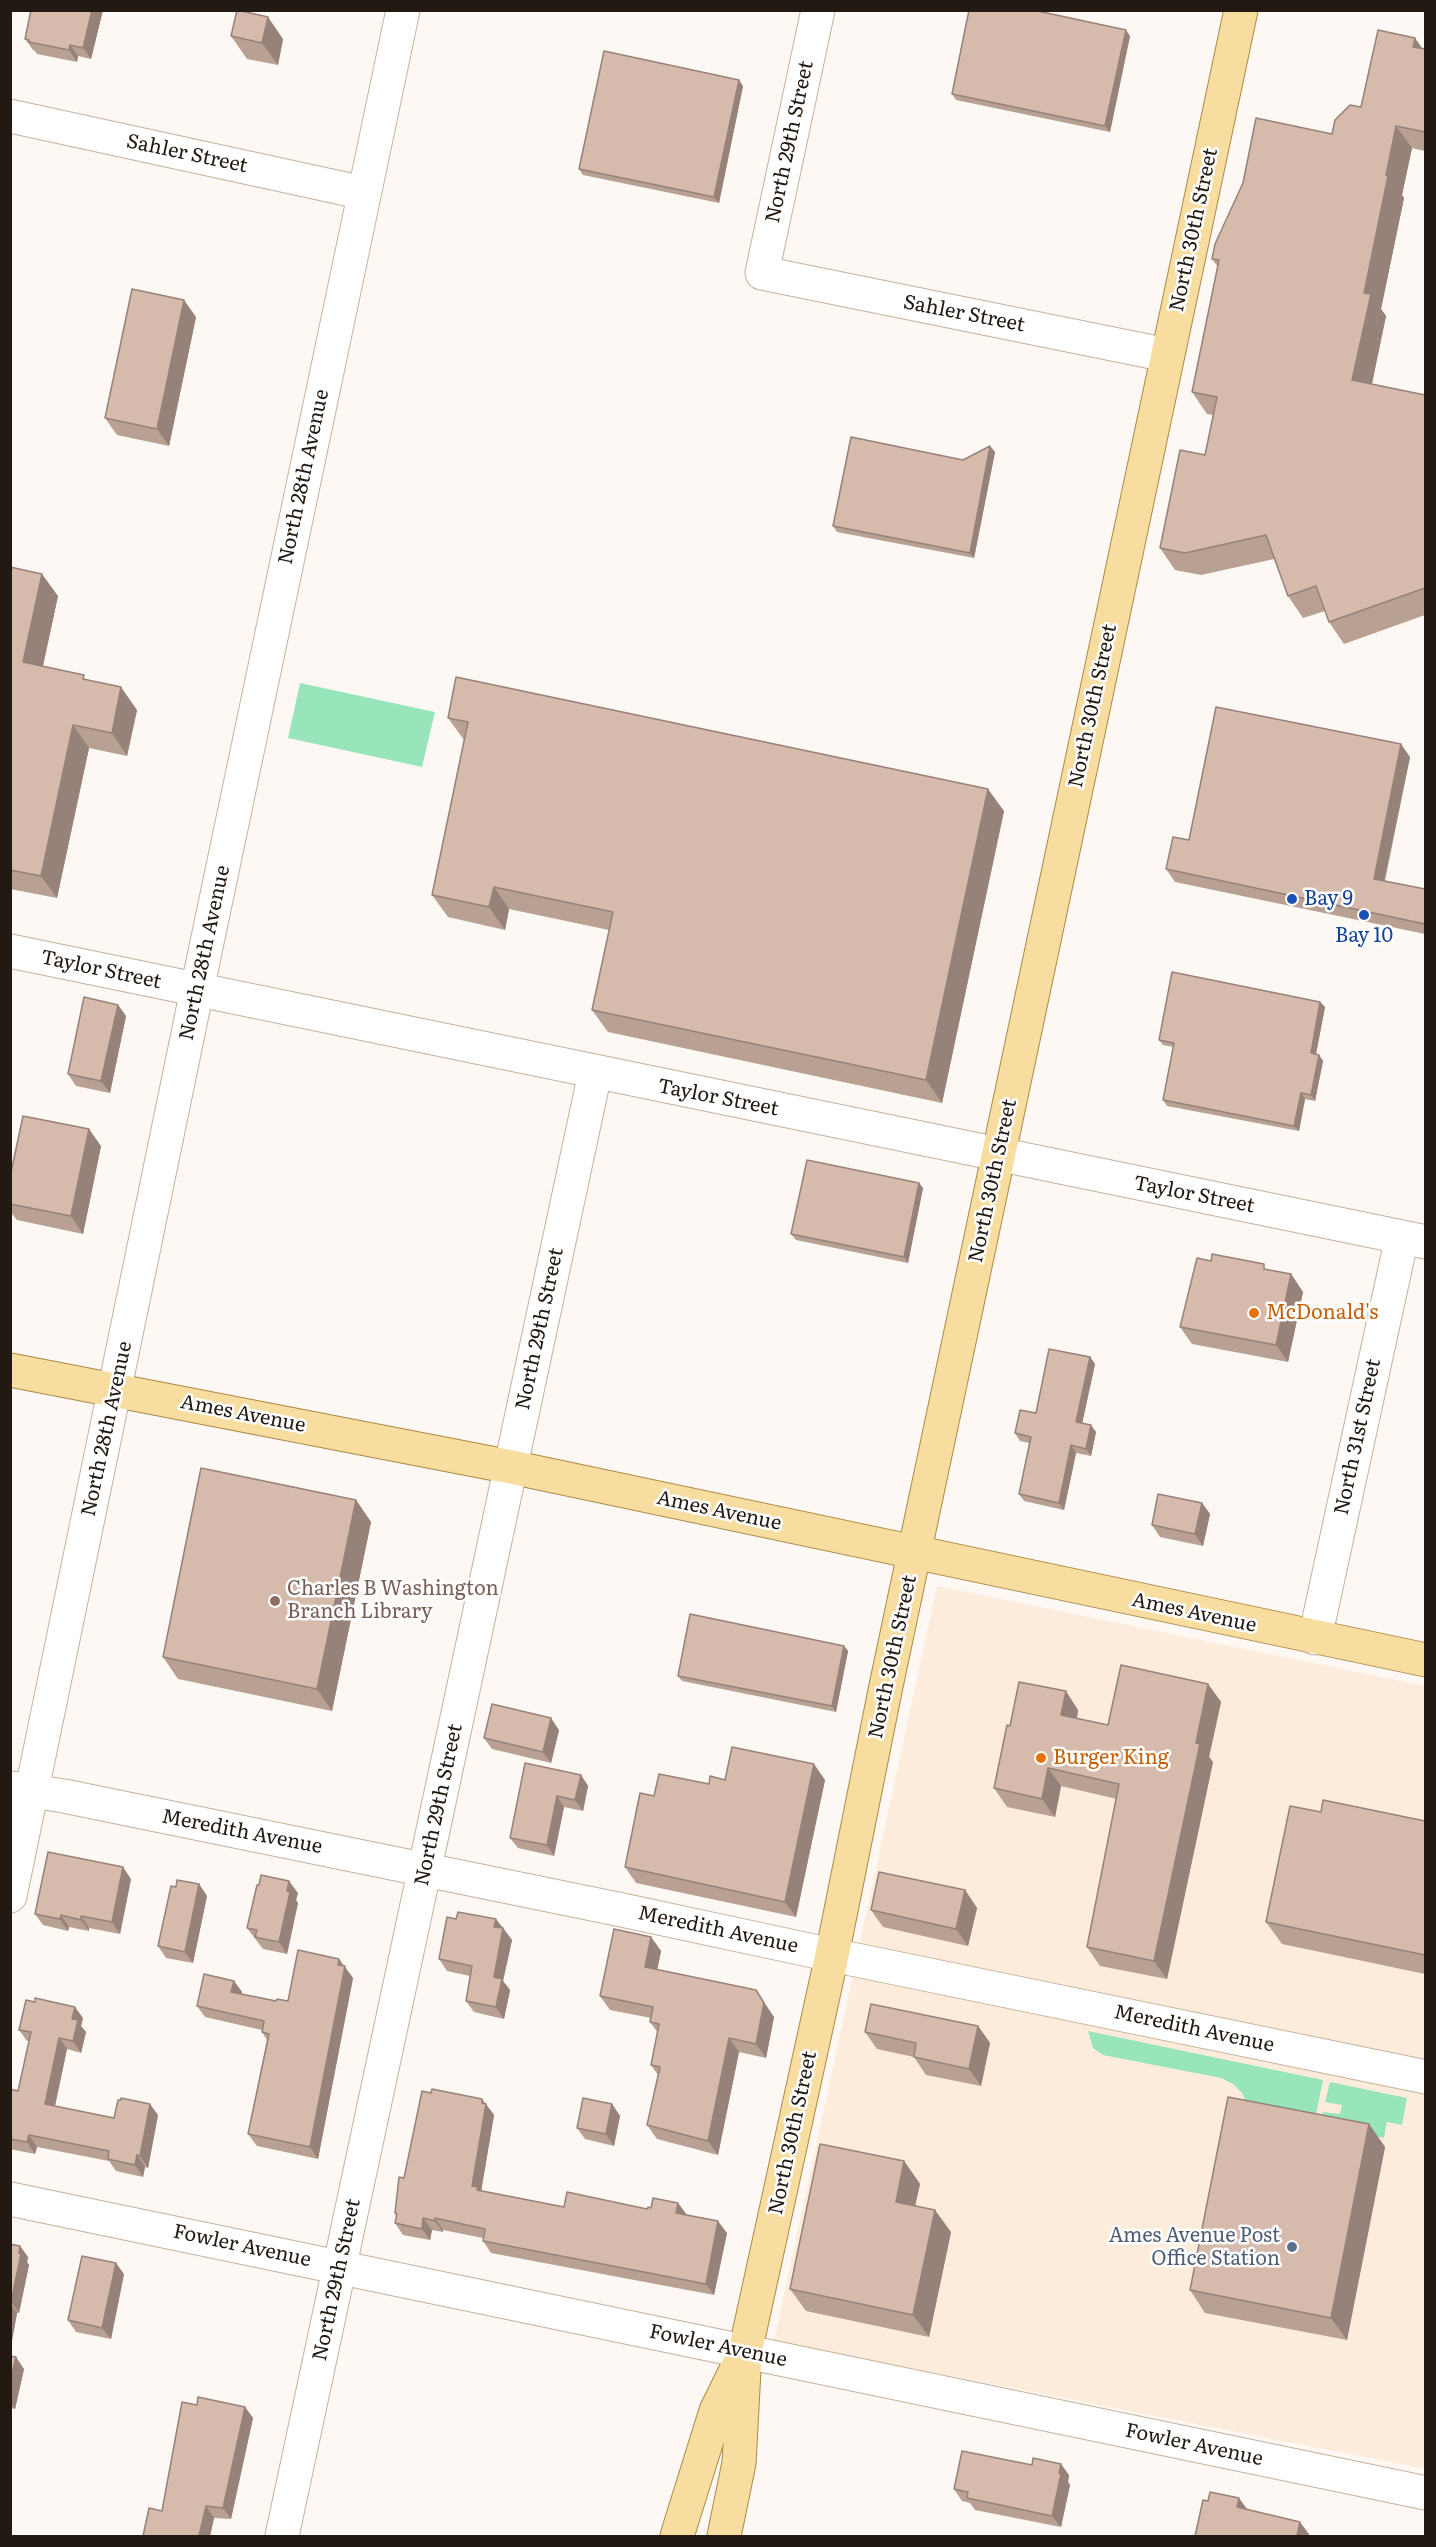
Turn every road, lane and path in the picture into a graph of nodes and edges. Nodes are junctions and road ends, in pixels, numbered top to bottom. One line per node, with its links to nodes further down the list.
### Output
1 (403, 10): 5 (street, North 28th Avenue)
2 (818, 10): 6 (street, North 29th Street)
3 (1241, 10): 7 (main road, North 30th Street)
4 (10, 116): 5 (street, Sahler Street)
5 (364, 193): 9 (street, North 28th Avenue)
6 (762, 273): 7 (street, Sahler Street)
7 (1167, 355): 11 (main road, North 30th Street)
8 (10, 951): 9 (street, Taylor Street)
9 (197, 990): 10 (street, Taylor Street); 14 (street, North 28th Avenue)
10 (595, 1073): 11 (street, Taylor Street); 15 (street, North 29th Street)
11 (999, 1156): 12 (street, Taylor Street); 16 (main road, North 30th Street)
12 (1414, 1240): 17 (street, North 31st Street)
13 (10, 1370): 14 (main road, Ames Avenue)
14 (114, 1390): 15 (main road, Ames Avenue); 19 (street, North 28th Avenue)
15 (511, 1467): 16 (main road, Ames Avenue); 20 (street, North 29th Street)
16 (915, 1553): 17 (main road, Ames Avenue); 22 (main road, North 30th Street)
17 (1315, 1638): 18 (main road, Ames Avenue)
18 (1425, 1660)
19 (22, 1789): 20 (street, Meredith Avenue); 21 (street, North 28th Avenue)
20 (425, 1870): 22 (street, Meredith Avenue); 25 (street, North 29th Street)
21 (10, 1896)
22 (832, 1955): 23 (street, Meredith Avenue); 26 (main road, North 30th Street)
23 (1425, 2077)
24 (10, 2199): 25 (street, Fowler Avenue)
25 (339, 2266): 26 (street, Fowler Avenue); 28 (street, North 29th Street)
26 (745, 2352): 27 (street, Fowler Avenue); 29 (main road, North 30th Street); 30 (main road, North 30th Street)
27 (1425, 2493)
28 (282, 2536)
29 (677, 2536)
30 (724, 2536)

